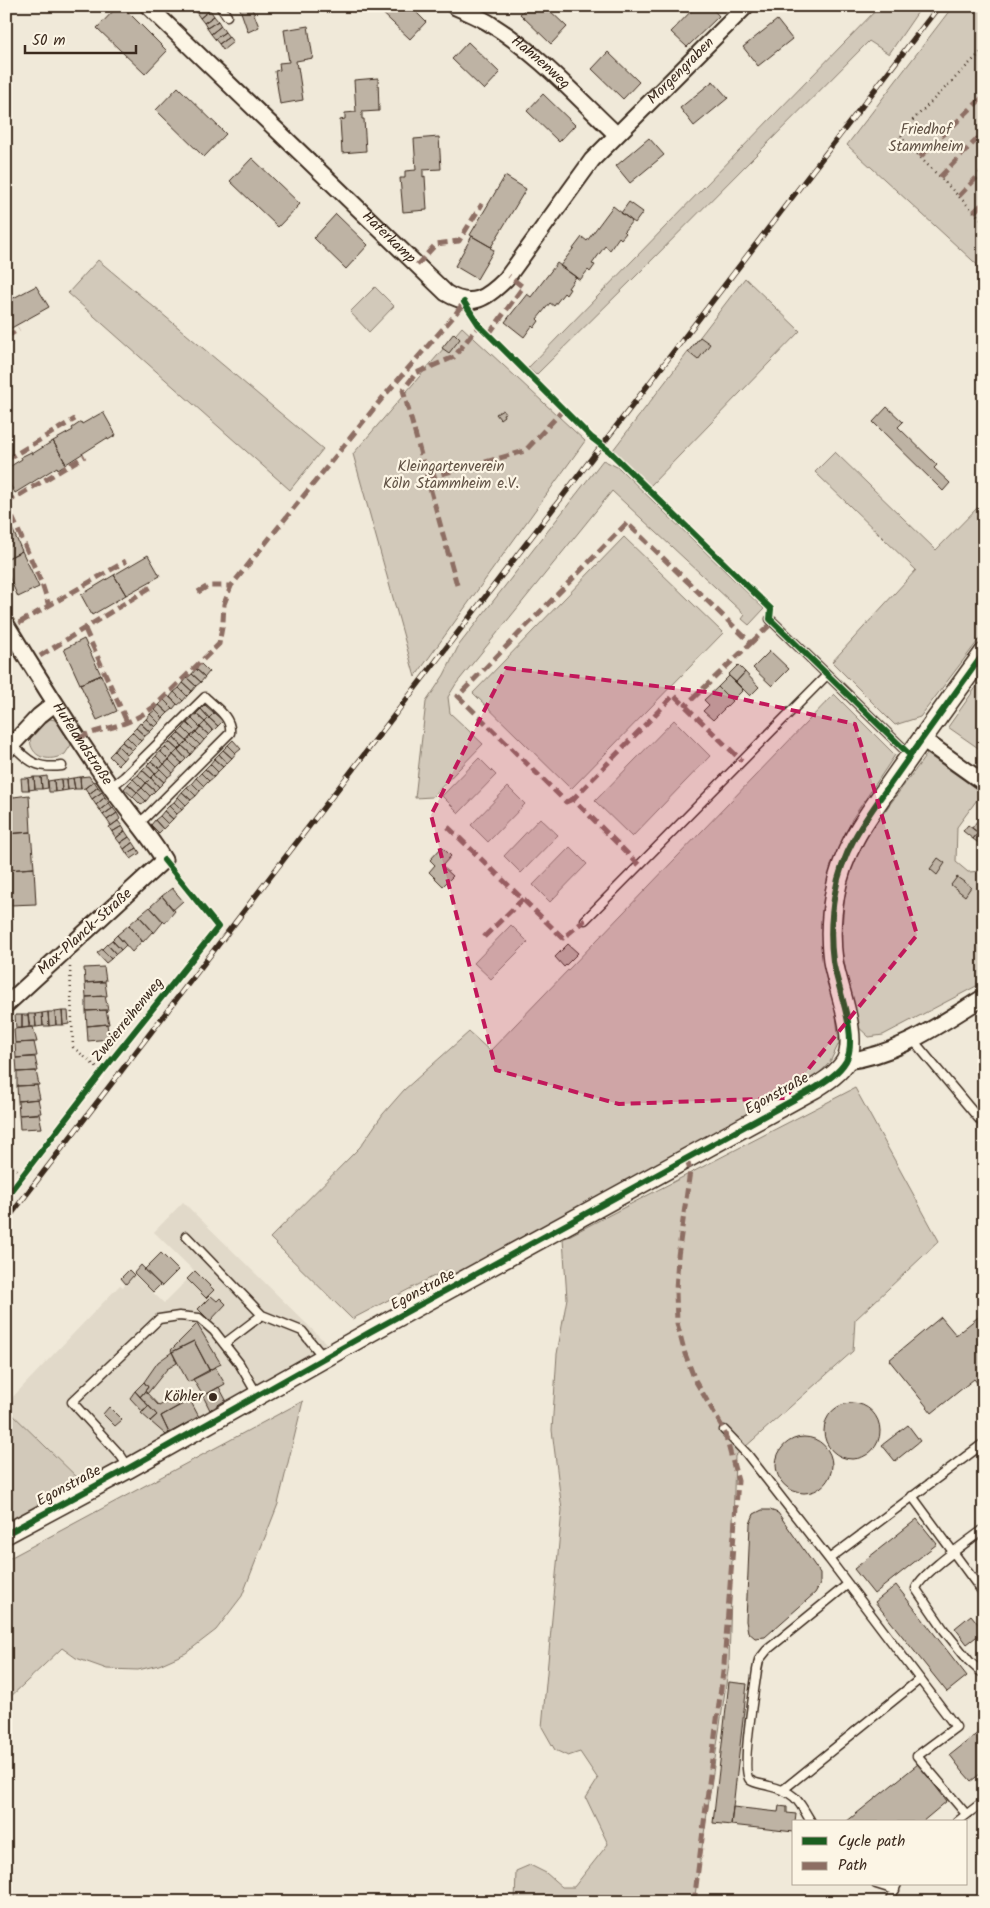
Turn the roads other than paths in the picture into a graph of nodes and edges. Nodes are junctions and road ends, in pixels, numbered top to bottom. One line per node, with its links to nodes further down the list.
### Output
1 (148, 6): 6 (street, Haferkamp)
2 (220, 6): 5 (lane)
3 (454, 6): 6 (street, Hahnenweg)
4 (746, 6): 6 (street, Morgengraben)
5 (227, 16)
6 (616, 134)
7 (770, 619): 10 (lane)
8 (6, 624): 11 (street, Hufelandstraße)
9 (984, 653): 12 (street)
10 (827, 675): 14 (lane); 20 (lane)
11 (54, 704): 13 (street); 17 (street, Hufelandstraße)
12 (921, 738): 14 (street); 16 (street)
13 (9, 747): 15 (lane)
14 (910, 755): 24 (street)
15 (62, 766)
16 (984, 783)
17 (111, 787): 18 (street, Hufelandstraße); 18 (lane)
18 (138, 823): 19 (street, Hufelandstraße)
19 (164, 860): 22 (street, Max-Planck-Straße)
20 (586, 920)
21 (984, 997): 23 (street)
22 (6, 1005)
23 (913, 1040): 24 (street); 25 (lane)
24 (846, 1061): 29 (street, Egonstraße)
25 (984, 1125)
26 (186, 1236): 27 (lane)
27 (262, 1315): 28 (lane); 29 (lane)
28 (224, 1344): 30 (lane); 33 (lane)
29 (325, 1358): 30 (street, Egonstraße)
30 (258, 1396): 33 (street, Egonstraße)
31 (724, 1430): 38 (lane)
32 (984, 1443): 34 (lane)
33 (129, 1468): 36 (street, Egonstraße)
34 (912, 1496): 37 (lane); 38 (lane)
35 (984, 1529): 37 (lane)
36 (6, 1534)
37 (953, 1553): 40 (lane); 41 (lane)
38 (829, 1558): 39 (lane)
39 (848, 1584): 42 (lane); 43 (lane)
40 (984, 1594)
41 (984, 1672)
42 (920, 1680): 43 (lane); 45 (lane)
43 (784, 1789): 46 (lane)
44 (984, 1801): 45 (lane)
45 (966, 1814): 47 (lane)
46 (810, 1820)
47 (959, 1820)
48 (896, 1887): 49 (lane)
49 (889, 1902)

